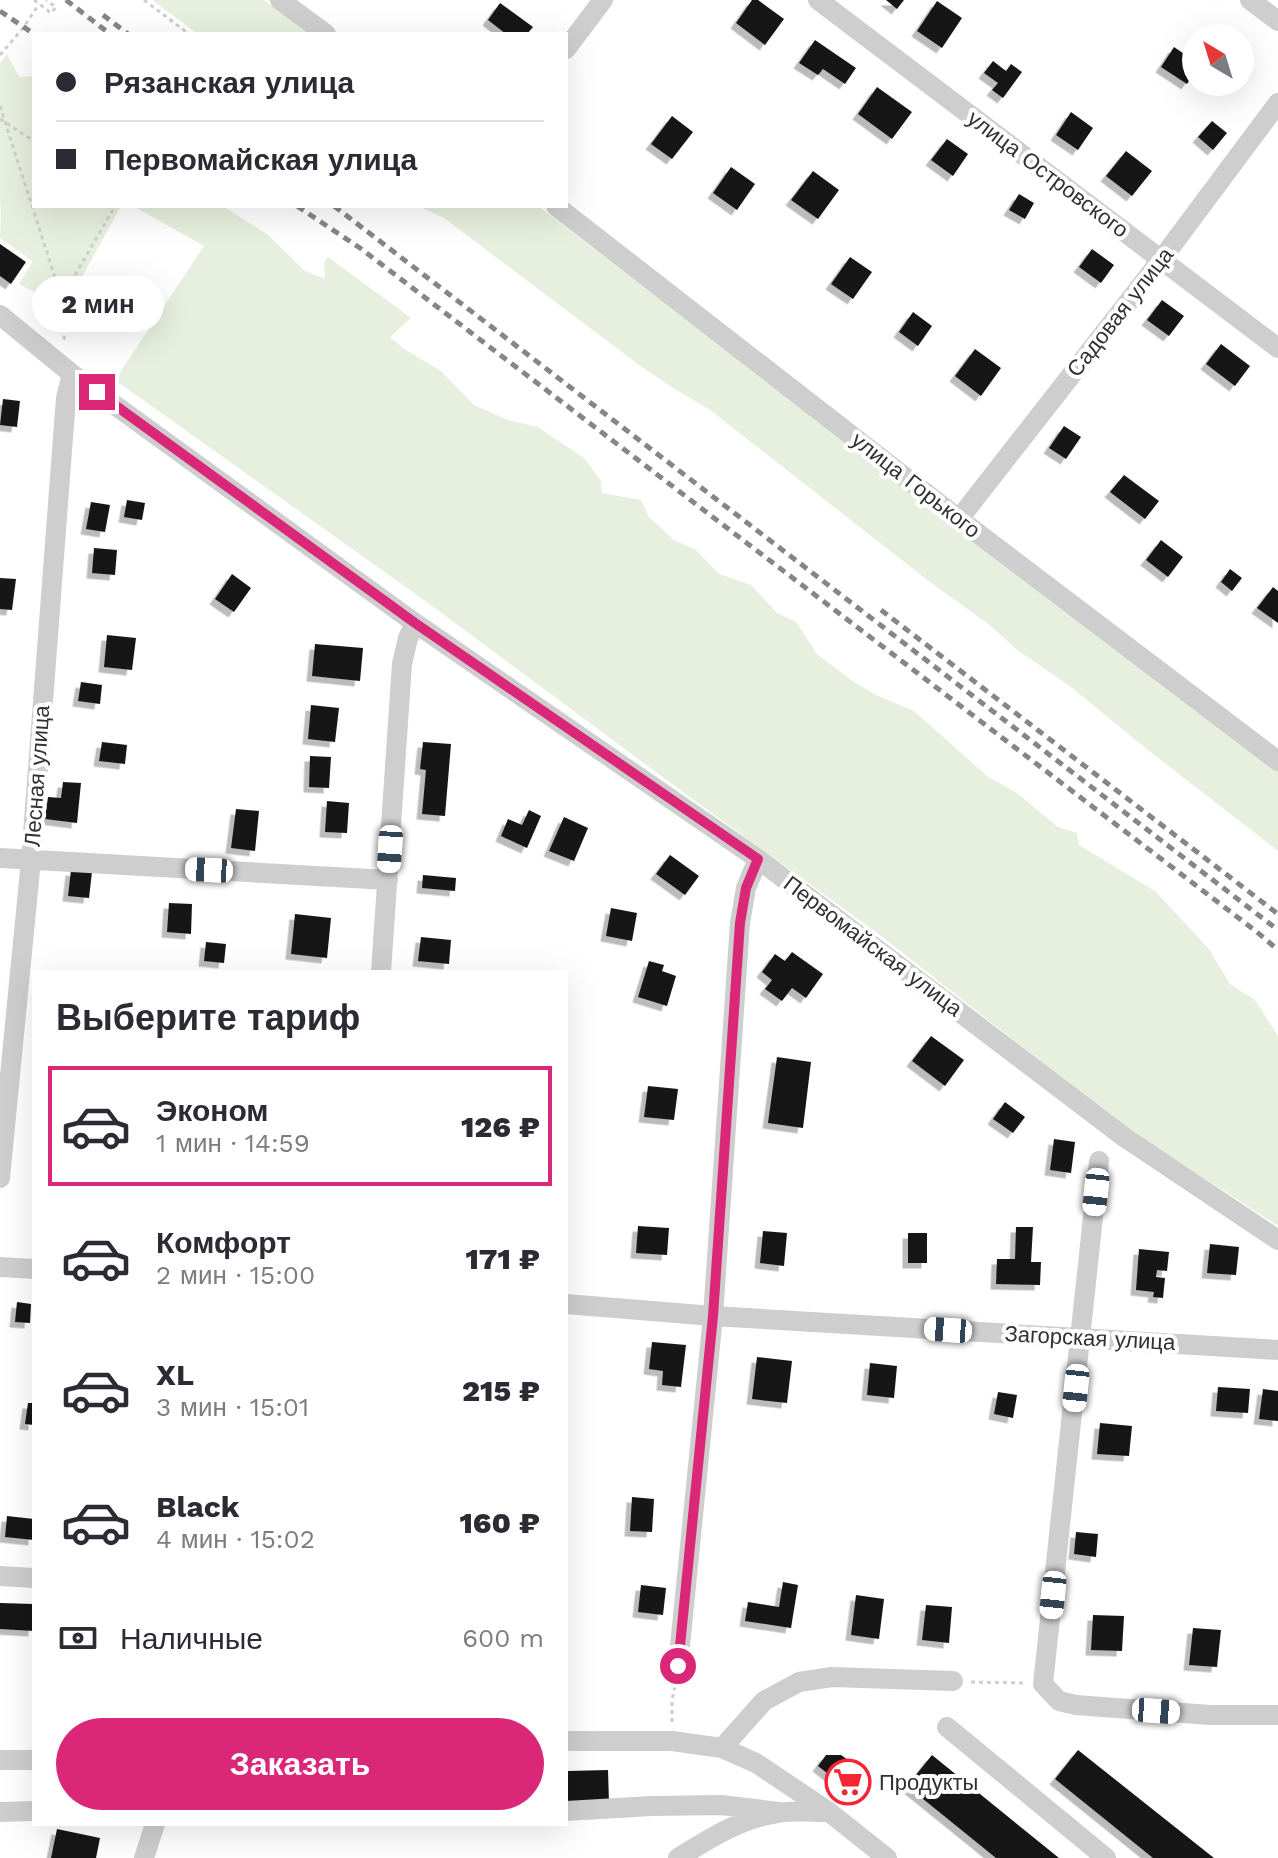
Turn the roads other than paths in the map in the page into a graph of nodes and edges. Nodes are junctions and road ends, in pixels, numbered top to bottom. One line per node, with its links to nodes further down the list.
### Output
1 (280, 0): 6 (street)
2 (603, 0): 7 (street)
3 (818, 0): 10 (street, улица Островского)
4 (1250, 0): 5 (street)
5 (1278, 21)
6 (323, 32)
7 (568, 46)
8 (1278, 103): 10 (street, Садовая улица)
9 (559, 208): 14 (street, улица Горького)
10 (1161, 260): 12 (street, улица Островского); 14 (street, Садовая улица)
11 (0, 315): 13 (street, Первомайская улица)
12 (1278, 348)
13 (67, 370): 15 (street, Первомайская улица); 19 (street, Лесная улица)
14 (959, 519): 16 (street, улица Горького)
15 (415, 623): 18 (street, Первомайская улица); 20 (street)
16 (1278, 761)
17 (0, 858): 19 (street)
18 (758, 859): 24 (street, Первомайская улица); 28 (street)
19 (31, 860): 20 (street); 23 (street, Лесная улица)
20 (388, 880): 21 (street)
21 (381, 970)
22 (1099, 1161): 29 (street)
23 (0, 1178)
24 (1278, 1240)
25 (0, 1267): 26 (street)
26 (32, 1269)
27 (568, 1304): 28 (street, Загорская улица)
28 (713, 1316): 29 (street, Загорская улица); 33 (street)
29 (1081, 1338): 30 (street, Загорская улица); 35 (street)
30 (1278, 1350)
31 (0, 1576): 32 (street)
32 (32, 1578)
33 (678, 1666)
34 (953, 1681): 38 (street)
35 (1278, 1715)
36 (947, 1727): 50 (street)
37 (568, 1741): 38 (street)
38 (722, 1748): 45 (street)
39 (0, 1760): 40 (street)
40 (32, 1760)
41 (32, 1811): 43 (street)
42 (568, 1811): 44 (street)
43 (0, 1812)
44 (779, 1812): 45 (street); 48 (street)
45 (829, 1812): 49 (street)
46 (154, 1826): 47 (street)
47 (144, 1858)
48 (678, 1858)
49 (887, 1858)
50 (1106, 1858)

